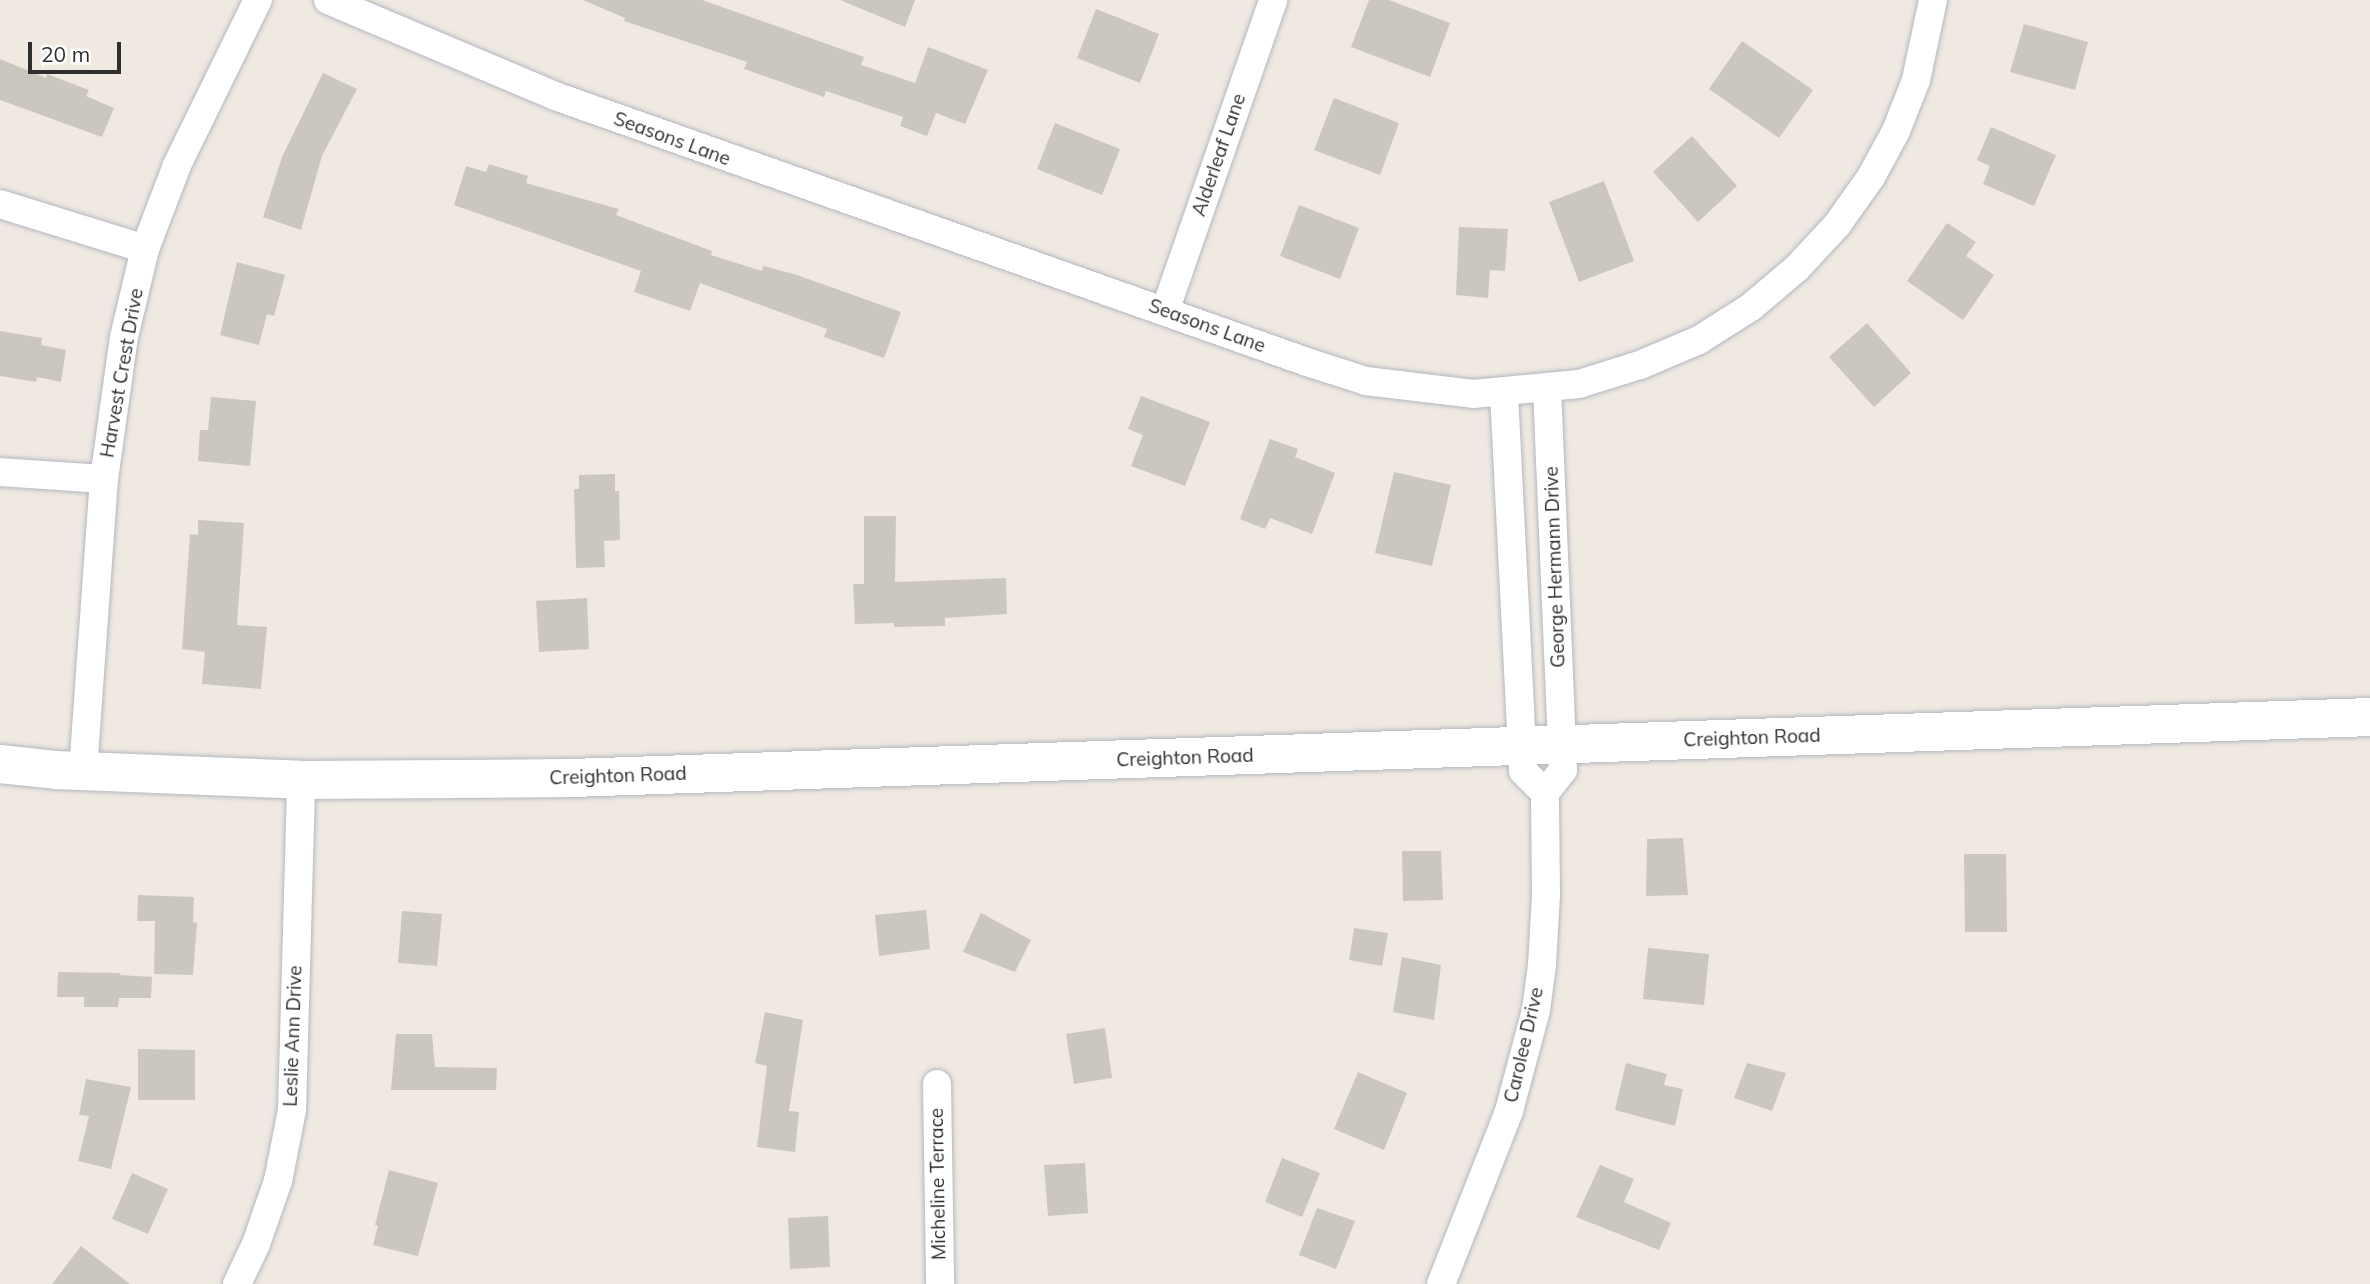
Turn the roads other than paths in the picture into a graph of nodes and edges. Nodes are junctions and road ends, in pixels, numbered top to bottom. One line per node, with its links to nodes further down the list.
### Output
1 (258, 0): 6 (street, Harvest Crest Drive)
2 (328, 0): 7 (street, Seasons Lane)
3 (1273, 0): 7 (street, Alderleaf Lane)
4 (1933, 0): 8 (street, Seasons Lane)
5 (0, 204): 6 (street)
6 (145, 249): 11 (street, Harvest Crest Drive)
7 (1165, 311): 9 (street, Seasons Lane)
8 (1547, 388): 9 (street, Seasons Lane); 13 (street, George Hermann Drive)
9 (1504, 393): 14 (street)
10 (0, 472): 11 (street)
11 (104, 479): 16 (street, Harvest Crest Drive)
12 (2370, 718): 13 (main road, Creighton Road)
13 (1562, 745): 14 (main road, Creighton Road); 18 (street)
14 (1522, 748): 17 (main road, Creighton Road); 18 (street)
15 (0, 764): 16 (main road, Creighton Road)
16 (83, 771): 17 (main road, Creighton Road)
17 (301, 780): 20 (street, Leslie Ann Drive)
18 (1545, 793): 22 (street, Carolee Drive)
19 (937, 1084): 21 (street, Micheline Terrace)
20 (237, 1284)
21 (940, 1284)
22 (1441, 1284)

